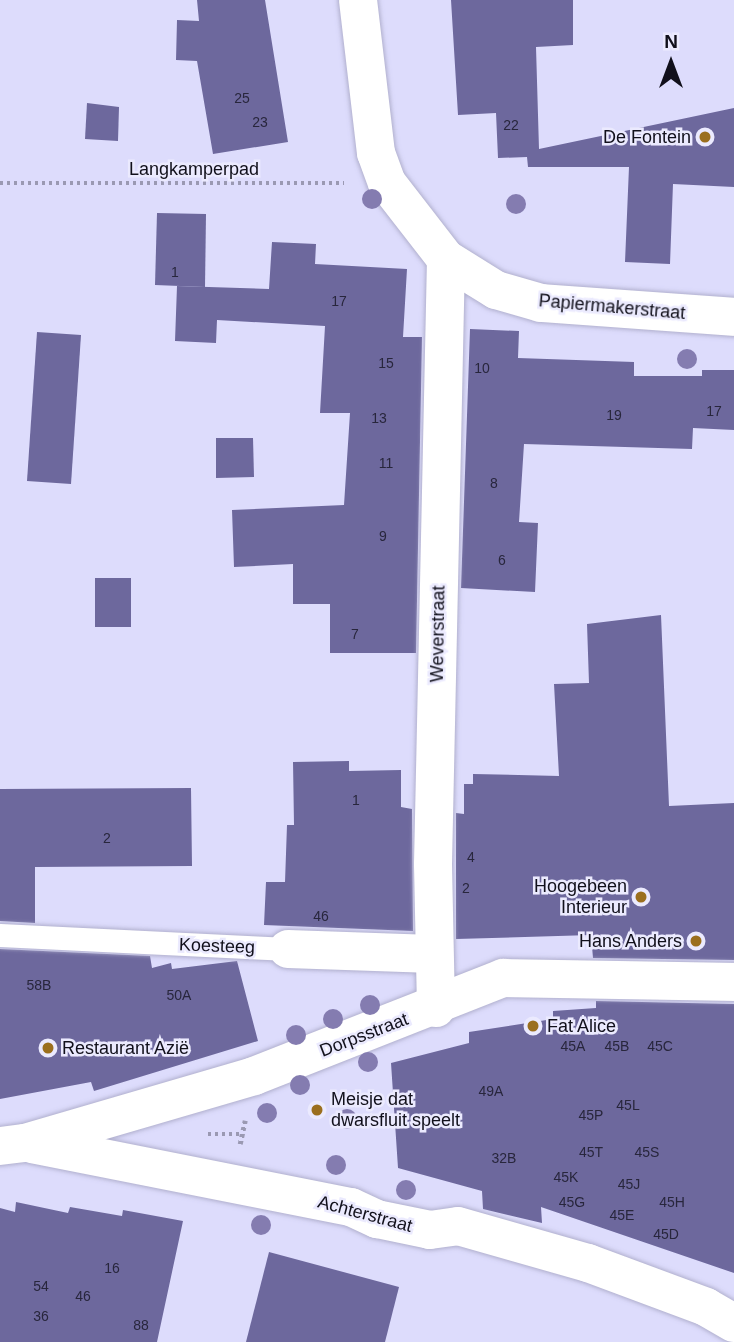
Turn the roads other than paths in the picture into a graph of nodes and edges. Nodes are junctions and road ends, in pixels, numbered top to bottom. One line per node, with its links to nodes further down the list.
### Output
1 (358, 0): 2 (street, Papiermakerstraat)
2 (446, 259): 3 (street, Papiermakerstraat); 6 (street, Weverstraat)
3 (734, 317)
4 (0, 935): 5 (lane, Koesteeg)
5 (288, 949): 6 (street, Koesteeg)
6 (433, 954): 8 (street, Weverstraat)
7 (734, 982): 8 (street, Dorpsstraat)
8 (436, 1008): 9 (street, Dorpsstraat)
9 (13, 1144): 10 (street, Achterstraat)
10 (734, 1323)

